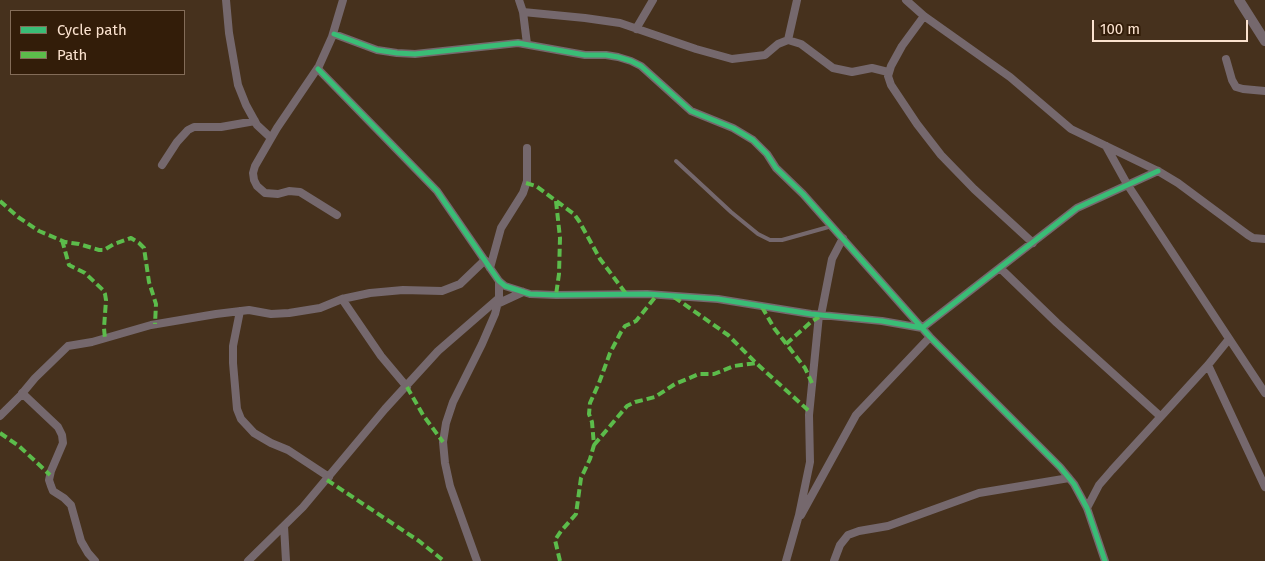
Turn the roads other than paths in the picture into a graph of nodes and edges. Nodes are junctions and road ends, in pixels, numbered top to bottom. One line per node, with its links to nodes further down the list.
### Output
1 (226, 0): 19 (street)
2 (344, 0): 11 (street)
3 (519, 0): 8 (street)
4 (653, 0): 10 (street)
5 (797, 0): 12 (street)
6 (906, 0): 9 (street)
7 (1238, 0): 13 (street)
8 (523, 12): 10 (street); 14 (street)
9 (924, 16): 17 (street); 21 (street)
10 (636, 28): 12 (street)
11 (334, 34): 14 (street); 16 (street)
12 (788, 40): 17 (street)
13 (1265, 41)
14 (526, 44): 28 (street)
15 (1226, 59): 18 (street)
16 (318, 69): 20 (street); 32 (street)
17 (888, 72): 31 (street)
18 (1265, 91)
19 (255, 121): 20 (street); 24 (street)
20 (271, 138): 27 (street)
21 (1106, 146): 25 (street); 26 (street)
22 (528, 148): 33 (street)
23 (676, 161): 28 (lane)
24 (162, 165)
25 (1158, 171): 26 (street); 30 (street)
26 (1127, 184): 31 (street); 43 (street)
27 (337, 216)
28 (832, 226): 29 (street)
29 (842, 238): 40 (street); 41 (street)
30 (1265, 239)
31 (1033, 242): 34 (street)
32 (485, 260): 33 (street); 37 (street)
33 (490, 268): 35 (street)
34 (1000, 268): 41 (street); 49 (street)
35 (499, 281): 36 (street); 38 (street)
36 (523, 292): 38 (street); 40 (street)
37 (342, 299): 39 (street); 45 (street)
38 (498, 301): 45 (street); 59 (street)
39 (240, 311): 46 (street); 50 (street)
40 (820, 315): 41 (street); 54 (street)
41 (922, 328): 42 (street)
42 (930, 337): 51 (street); 54 (street)
43 (1229, 339): 44 (street); 47 (street)
44 (1208, 365): 49 (street); 52 (street)
45 (407, 387): 50 (street)
46 (22, 393): 48 (street); 56 (street)
47 (1265, 393)
48 (0, 416)
49 (1160, 416): 53 (street)
50 (329, 477): 55 (street)
51 (1069, 478): 53 (street); 61 (street)
52 (1265, 487)
53 (1087, 508): 62 (street)
54 (796, 523): 60 (street)
55 (284, 526): 57 (street); 58 (street)
56 (95, 561)
57 (248, 561)
58 (286, 561)
59 (477, 561)
60 (786, 561)
61 (834, 561)
62 (1105, 561)

